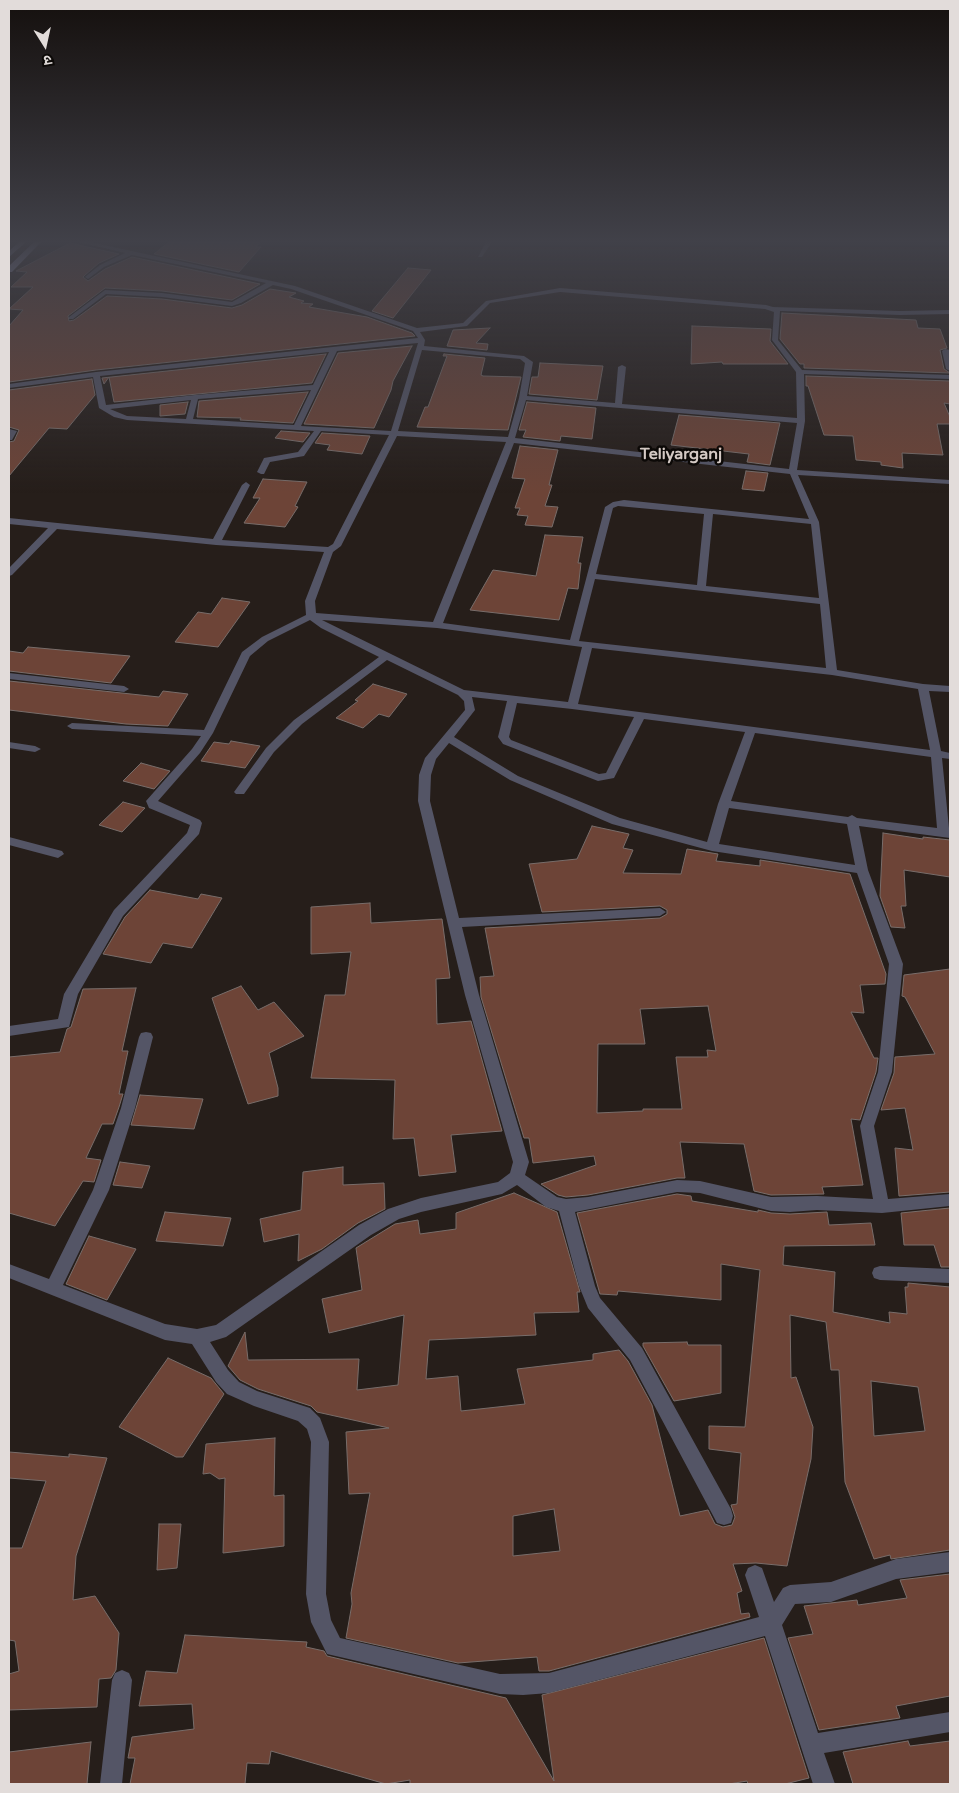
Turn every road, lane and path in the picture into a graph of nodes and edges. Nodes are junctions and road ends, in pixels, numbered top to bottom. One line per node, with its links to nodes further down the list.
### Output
1 (403, 326): 4 (street)
2 (458, 326): 4 (street)
3 (776, 326): 10 (street)
4 (416, 330): 5 (street)
5 (421, 344): 6 (street); 16 (street); 24 (street)
6 (334, 348): 11 (street); 14 (street)
7 (950, 352): 9 (street)
8 (622, 367): 17 (street)
9 (950, 369)
10 (800, 372): 12 (street); 20 (street)
11 (96, 374): 13 (street); 18 (street)
12 (950, 378)
13 (9, 386)
14 (315, 388): 15 (street); 21 (street)
15 (195, 397): 18 (street); 19 (street)
16 (523, 398): 17 (street); 26 (street)
17 (618, 406): 20 (street)
18 (103, 408): 19 (street)
19 (189, 421): 21 (street)
20 (800, 421): 28 (street)
21 (297, 426): 22 (street)
22 (320, 428): 24 (street); 27 (street)
23 (9, 431): 25 (street)
24 (394, 433): 26 (street); 36 (street)
25 (9, 438)
26 (511, 440): 28 (street); 42 (street)
27 (261, 472)
28 (793, 472): 29 (street); 33 (street)
29 (950, 482)
30 (246, 485): 35 (street)
31 (709, 511): 33 (street); 38 (street); 39 (street)
32 (9, 521): 34 (street)
33 (816, 522): 40 (street)
34 (56, 525): 35 (street); 37 (street)
35 (216, 542): 36 (street)
36 (328, 550): 41 (street)
37 (9, 573)
38 (590, 576): 39 (street); 43 (street)
39 (701, 588): 40 (street)
40 (825, 602): 46 (street)
41 (311, 616): 42 (street); 45 (street); 57 (street)
42 (437, 625): 43 (street)
43 (574, 642): 44 (street)
44 (588, 645): 46 (street); 53 (street)
45 (386, 656): 51 (street); 63 (street)
46 (832, 672): 48 (street)
47 (9, 676): 49 (street)
48 (923, 687): 50 (street); 61 (street)
49 (124, 689)
50 (950, 689)
51 (462, 693): 52 (street); 58 (street)
52 (513, 699): 53 (street); 54 (street)
53 (572, 706): 54 (street)
54 (641, 715): 56 (street)
55 (72, 726): 57 (street)
56 (751, 730): 61 (street); 64 (street)
57 (208, 734): 73 (street)
58 (448, 738): 68 (street); 72 (street)
59 (9, 745): 60 (street)
60 (35, 750)
61 (936, 754): 62 (street); 66 (street)
62 (950, 756)
63 (240, 792)
64 (724, 804): 65 (street); 68 (street)
65 (852, 820): 66 (street); 70 (street)
66 (946, 834)
67 (9, 841): 69 (street)
68 (712, 847): 70 (street)
69 (58, 854)
70 (862, 870): 78 (street)
71 (660, 912): 72 (street)
72 (454, 923): 75 (street)
73 (9, 1030)
74 (146, 1036): 82 (street)
75 (517, 1177): 77 (street); 83 (street)
76 (950, 1200): 78 (street)
77 (566, 1206): 78 (street); 84 (street)
78 (882, 1206)
79 (9, 1271): 82 (street)
80 (880, 1273): 81 (street)
81 (950, 1276)
82 (53, 1288): 83 (street)
83 (197, 1337): 87 (street)
84 (724, 1516)
85 (950, 1562): 87 (street)
86 (755, 1575): 87 (street)
87 (771, 1624): 90 (street)
88 (122, 1680): 91 (street)
89 (950, 1722): 90 (street)
90 (812, 1745): 92 (street)
91 (111, 1784)
92 (824, 1784)

